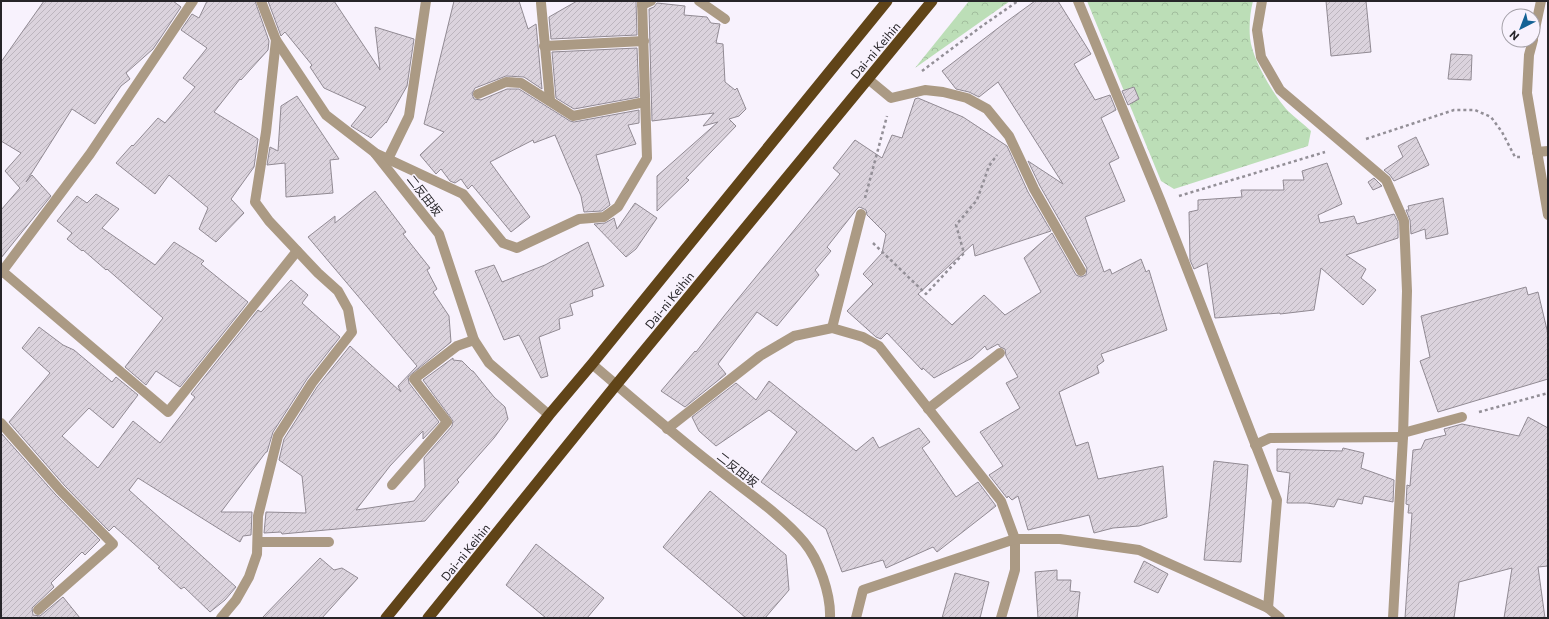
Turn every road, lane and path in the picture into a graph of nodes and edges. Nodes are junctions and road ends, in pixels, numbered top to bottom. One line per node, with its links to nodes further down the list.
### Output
1 (193, 1): 33 (street)
2 (261, 1): 13 (street, 二反田坂)
3 (426, 1): 26 (street)
4 (699, 1): 12 (street)
5 (887, 1): 37 (highway, Dai-ni Keihin)
6 (932, 1): 18 (highway, Dai-ni Keihin)
7 (1018, 1): 17 (path)
8 (1078, 1): 46 (street)
9 (1262, 1): 45 (street)
10 (541, 2): 15 (street)
11 (645, 2): 14 (street)
12 (725, 19)
13 (276, 40): 24 (street, 二反田坂); 31 (street)
14 (644, 42): 15 (street); 21 (street)
15 (544, 46): 20 (street)
16 (1531, 48): 25 (street)
17 (916, 75)
18 (868, 79): 32 (street); 38 (highway, Dai-ni Keihin)
19 (478, 94): 20 (street)
20 (550, 100): 21 (street)
21 (645, 102): 26 (street)
22 (887, 114): 28 (path)
23 (1548, 151): 25 (street)
24 (374, 152): 26 (street); 35 (street, 二反田坂)
25 (1537, 152): 29 (street)
26 (388, 159)
27 (989, 166): 30 (path)
28 (861, 214): 30 (street)
29 (1548, 215)
30 (858, 228): 34 (street)
31 (297, 251): 33 (street); 49 (street)
32 (1081, 271)
33 (2, 272)
34 (832, 328): 40 (street); 44 (street)
35 (474, 340): 41 (street, 二反田坂); 47 (street)
36 (1000, 353): 40 (street)
37 (592, 364): 38 (street, 二反田坂); 41 (highway, Dai-ni Keihin)
38 (616, 385): 44 (street, 二反田坂); 55 (highway, Dai-ni Keihin)
39 (1548, 393): 42 (path)
40 (928, 409): 48 (street)
41 (549, 415): 54 (highway, Dai-ni Keihin)
42 (1462, 417): 45 (street)
43 (1, 423): 52 (street)
44 (667, 429): 56 (street, 二反田坂)
45 (1403, 435): 46 (street); 60 (street)
46 (1255, 445): 51 (street)
47 (392, 485)
48 (1015, 539): 51 (street); 57 (street); 58 (street)
49 (258, 542): 50 (street); 53 (street)
50 (328, 542)
51 (1268, 608): 59 (street)
52 (38, 610)
53 (220, 618)
54 (386, 618)
55 (428, 618)
56 (830, 618)
57 (856, 618)
58 (1001, 618)
59 (1280, 618)
60 (1393, 618)

